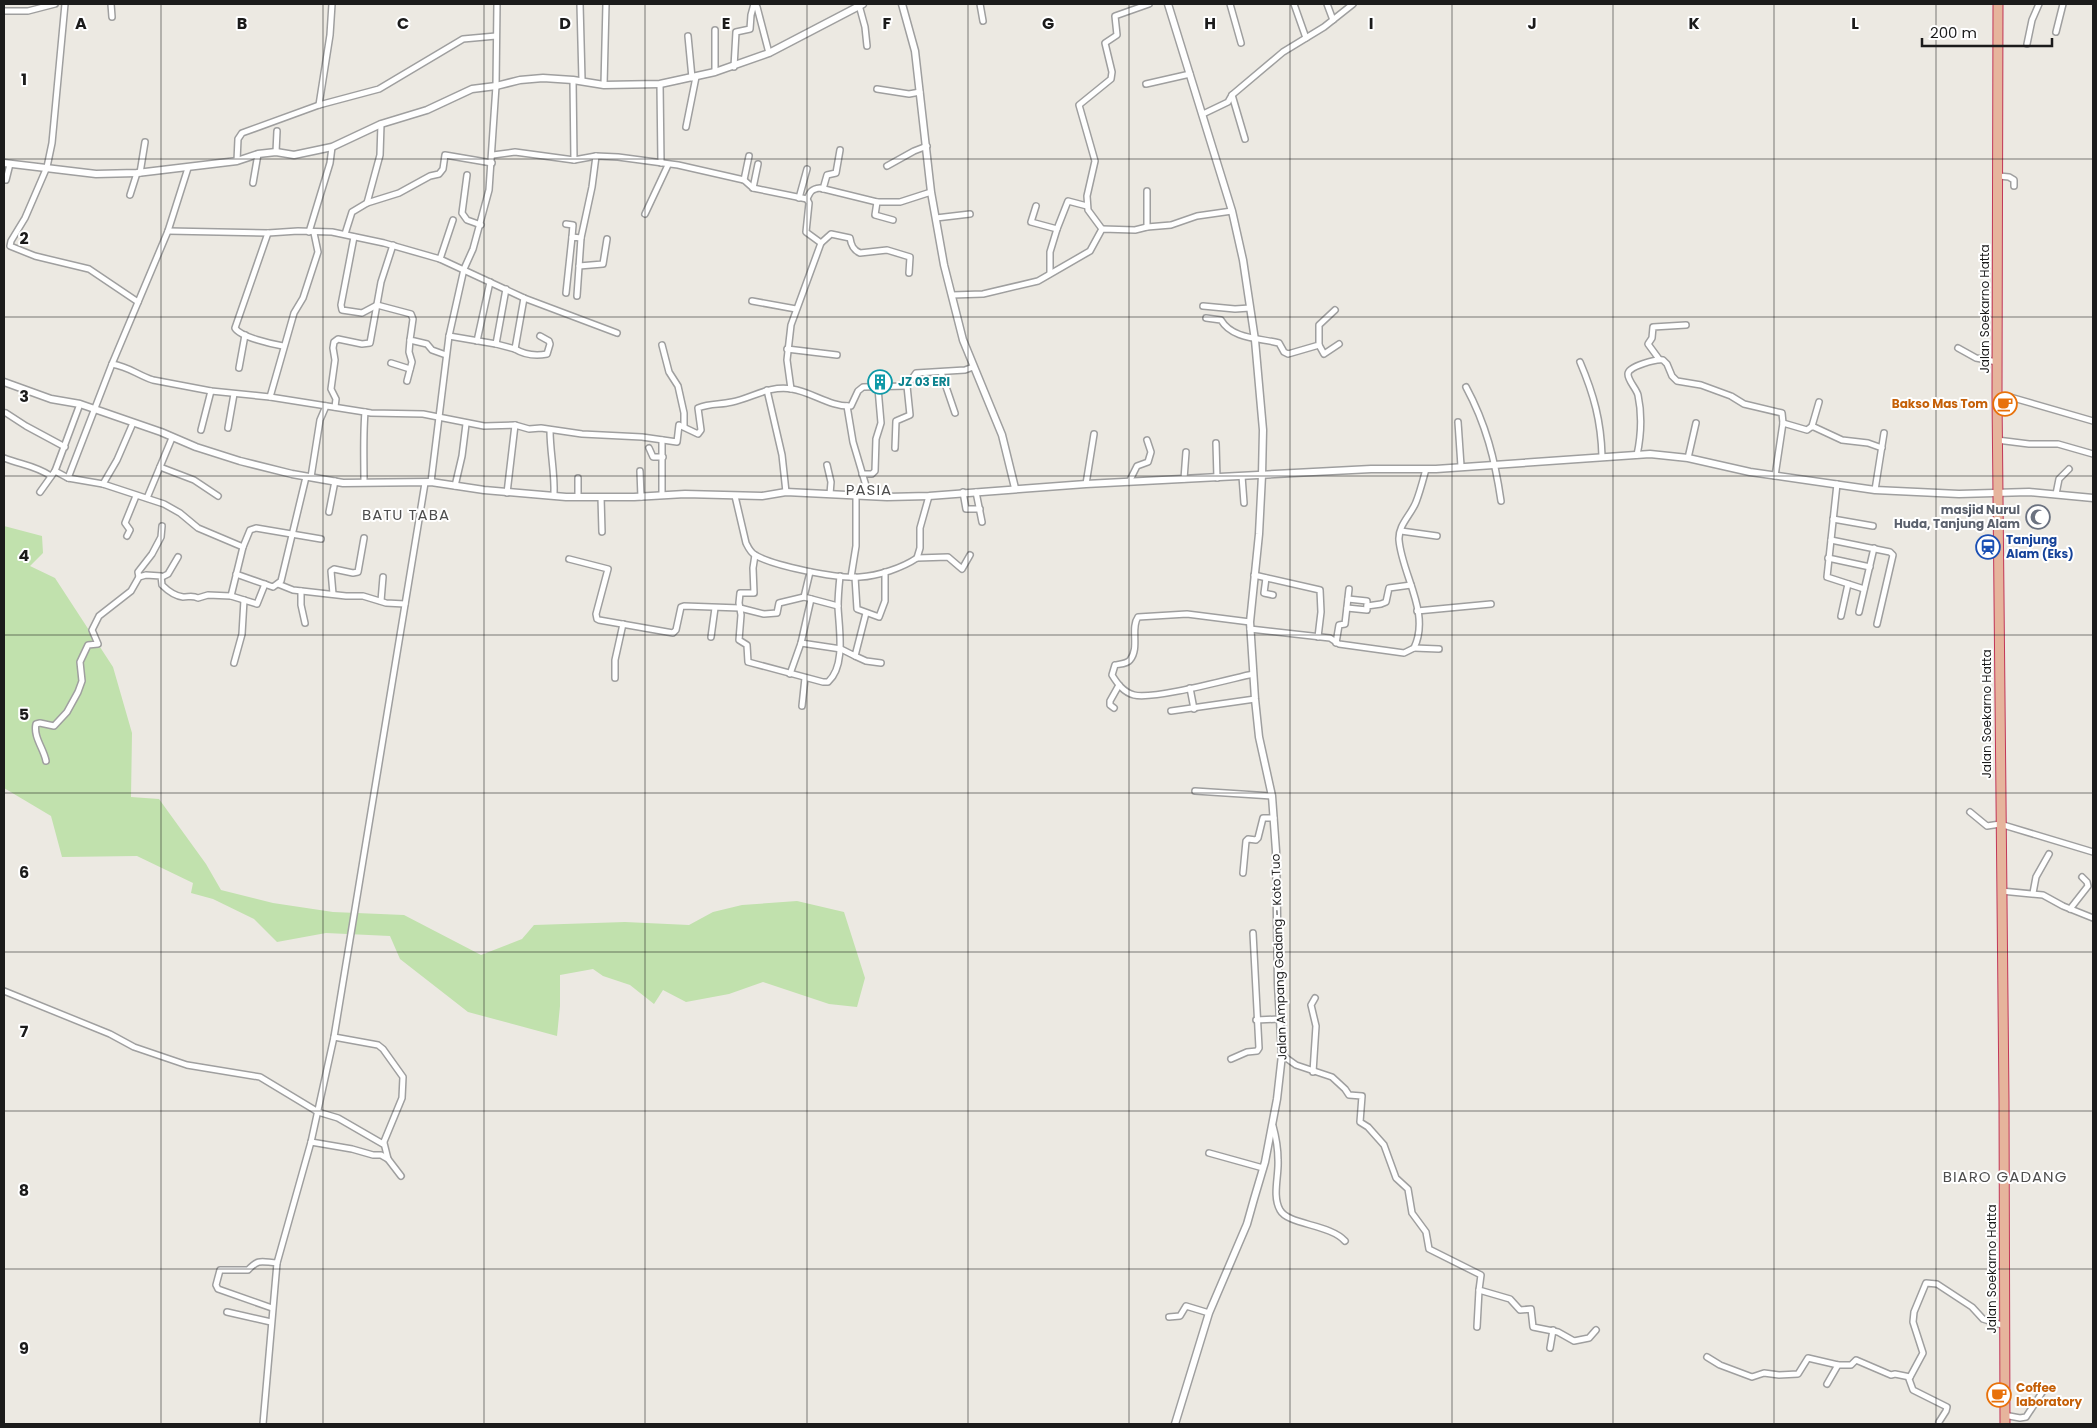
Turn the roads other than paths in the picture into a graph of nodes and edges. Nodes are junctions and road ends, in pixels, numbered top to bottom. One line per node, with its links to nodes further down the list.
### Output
1 (55, 4): 20 (street)
2 (65, 4): 69 (street)
3 (111, 4): 21 (street)
4 (332, 4): 46 (street)
5 (497, 4): 26 (street)
6 (580, 4): 38 (street)
7 (606, 4): 39 (street)
8 (861, 4): 31 (street); 32 (street)
9 (902, 4): 44 (street)
10 (980, 4): 23 (street)
11 (1149, 4): 89 (street)
12 (1168, 4): 35 (street, Jalan Ampang Gadang - Koto Tuo)
13 (1230, 4): 29 (street)
14 (1294, 4): 28 (street)
15 (1327, 4): 22 (street)
16 (1354, 4): 22 (street)
17 (1998, 4): 74 (highway, Jalan Soekarno Hatta)
18 (2039, 4): 30 (street)
19 (2063, 4): 25 (street)
20 (4, 11)
21 (112, 17)
22 (1333, 20): 28 (street)
23 (983, 21)
24 (715, 30): 34 (street)
25 (2056, 32)
26 (496, 36): 42 (street); 46 (street)
27 (688, 36): 36 (street)
28 (1306, 38): 45 (street)
29 (1241, 43)
30 (2027, 44)
31 (867, 46)
32 (769, 53): 33 (street); 33 (street)
33 (734, 67): 34 (street)
34 (715, 72): 36 (street)
35 (1190, 74): 41 (street); 47 (street, Jalan Ampang Gadang - Koto Tuo)
36 (694, 78): 40 (street); 49 (street)
37 (573, 80): 38 (street); 42 (street); 61 (street)
38 (582, 80): 39 (street)
39 (604, 84): 40 (street)
40 (660, 84): 65 (street)
41 (1146, 84)
42 (496, 86): 48 (street); 58 (street)
43 (877, 89): 44 (street)
44 (920, 92): 53 (street)
45 (1232, 95): 47 (street); 51 (street)
46 (319, 105): 62 (street)
47 (1203, 114): 90 (street, Jalan Ampang Gadang - Koto Tuo)
48 (381, 124): 54 (street); 87 (street)
49 (686, 127)
50 (277, 131): 56 (street)
51 (1246, 139)
52 (145, 142): 72 (street)
53 (927, 146): 68 (street); 82 (street)
54 (332, 147): 56 (street); 103 (street)
55 (840, 150): 80 (street)
56 (276, 152): 57 (street)
57 (258, 154): 62 (street); 77 (street)
58 (493, 155): 61 (street); 63 (street)
59 (596, 156): 61 (street); 65 (street); 107 (street)
60 (749, 156): 76 (street)
61 (574, 160)
62 (237, 161): 70 (street)
63 (492, 163): 87 (street); 97 (street)
64 (7, 164): 69 (street); 75 (street)
65 (661, 164): 67 (street)
66 (758, 164): 79 (street)
67 (668, 165): 76 (street); 91 (street)
68 (887, 166)
69 (47, 167): 72 (street); 123 (street)
70 (188, 168): 72 (street); 101 (street)
71 (807, 169): 84 (street)
72 (138, 173): 83 (street)
73 (467, 175): 97 (street)
74 (1999, 176): 78 (street); 150 (highway, Jalan Soekarno Hatta)
75 (6, 180)
76 (744, 180): 79 (street)
77 (253, 183)
78 (2014, 186)
79 (753, 188): 84 (street)
80 (823, 189): 85 (street); 86 (street)
81 (1147, 190): 98 (street)
82 (931, 192): 86 (street); 93 (street)
83 (130, 195)
84 (799, 198): 85 (street)
85 (807, 199): 109 (street)
86 (877, 202): 95 (street)
87 (367, 203): 104 (street)
88 (1036, 206): 99 (street)
89 (1087, 206): 99 (street); 100 (street)
90 (1232, 211): 98 (street); 126 (street, Jalan Ampang Gadang - Koto Tuo)
91 (645, 214)
92 (970, 214): 93 (street)
93 (936, 218): 119 (street)
94 (453, 220): 111 (street)
95 (893, 220)
96 (566, 224): 106 (street)
97 (481, 225): 113 (street)
98 (1147, 227): 100 (street)
99 (1057, 229): 115 (street)
100 (1102, 229): 115 (street)
101 (168, 231): 102 (street); 123 (street)
102 (268, 233): 103 (street); 132 (street)
103 (312, 233): 104 (street); 142 (street)
104 (345, 234): 105 (street)
105 (354, 237): 110 (street); 124 (street)
106 (572, 237): 107 (street); 118 (street)
107 (581, 238): 112 (street)
108 (607, 239): 112 (street)
109 (821, 243): 114 (street); 127 (street)
110 (392, 245): 111 (street); 124 (street)
111 (440, 259): 113 (street)
112 (580, 266): 120 (street)
113 (464, 269): 116 (street); 133 (street)
114 (909, 273)
115 (1050, 273): 119 (street)
116 (490, 282): 117 (street); 137 (street)
117 (506, 289): 121 (street); 138 (street)
118 (566, 292)
119 (952, 295): 153 (street)
120 (577, 296)
121 (524, 298): 131 (street); 144 (street)
122 (752, 301): 127 (street)
123 (138, 302): 152 (street)
124 (377, 305): 135 (street); 172 (street)
125 (1203, 306): 126 (street)
126 (1250, 308): 136 (street, Jalan Ampang Gadang - Koto Tuo)
127 (796, 309): 145 (street)
128 (1335, 310): 141 (street)
129 (1206, 318): 136 (street)
130 (1686, 325): 148 (street)
131 (617, 333)
132 (245, 334): 142 (street); 154 (street)
133 (449, 336): 137 (street); 146 (street)
134 (540, 336): 144 (street)
135 (410, 340): 146 (street); 155 (street)
136 (1255, 340): 141 (street); 217 (street, Jalan Ampang Gadang - Koto Tuo)
137 (477, 342): 138 (street)
138 (496, 344): 144 (street)
139 (1339, 344): 141 (street)
140 (662, 345): 185 (street)
141 (1319, 345)
142 (283, 346): 167 (street)
143 (1958, 348): 150 (street)
144 (515, 349)
145 (787, 349): 147 (street); 162 (street)
146 (446, 355): 177 (street)
147 (837, 355)
148 (1659, 359): 182 (street); 203 (street)
149 (1580, 362): 204 (street)
150 (1997, 362): 166 (highway, Jalan Soekarno Hatta)
151 (390, 363): 155 (street)
152 (112, 364): 164 (street); 173 (street)
153 (973, 367): 156 (street); 233 (street)
154 (239, 368)
155 (410, 369): 157 (street)
156 (940, 372): 159 (street); 176 (street)
157 (407, 380)
158 (4, 382): 169 (street)
159 (907, 386): 161 (street); 199 (street)
160 (1466, 387): 208 (street)
161 (878, 388): 171 (street); 216 (street)
162 (791, 389): 163 (street); 171 (street)
163 (767, 390): 185 (street); 236 (street)
164 (211, 391): 165 (street); 188 (street)
165 (234, 394): 167 (street); 187 (street)
166 (1997, 396): 178 (street); 195 (highway, Jalan Soekarno Hatta)
167 (270, 397): 170 (street)
168 (1818, 402): 186 (street)
169 (80, 404): 173 (street); 197 (street)
170 (326, 406): 172 (street); 220 (street)
171 (847, 406): 216 (street)
172 (335, 407): 174 (street)
173 (94, 409): 180 (street); 221 (street)
174 (365, 412): 177 (street); 226 (street)
175 (6, 413): 197 (street)
176 (955, 413)
177 (440, 418): 183 (street); 227 (street)
178 (2093, 421)
179 (1458, 422): 210 (street)
180 (133, 423): 192 (street); 229 (street)
181 (1696, 423): 207 (street)
182 (1783, 423): 186 (street); 219 (street)
183 (466, 424): 184 (street); 232 (street)
184 (516, 425): 189 (street); 240 (street)
185 (684, 426): 193 (street)
186 (1812, 426): 200 (street)
187 (228, 428)
188 (201, 430)
189 (550, 430): 193 (street); 243 (street)
190 (1884, 433): 200 (street)
191 (1094, 434): 230 (street)
192 (172, 438): 211 (street); 220 (street)
193 (662, 440): 205 (street)
194 (1147, 440): 228 (street)
195 (1997, 440): 202 (street); 239 (highway, Jalan Soekarno Hatta)
196 (1216, 443): 223 (street)
197 (64, 447): 215 (street)
198 (649, 448): 205 (street)
199 (895, 448)
200 (1882, 448): 234 (street)
201 (1186, 452): 224 (street)
202 (2093, 454)
203 (1637, 455): 204 (street); 207 (street)
204 (1602, 456): 208 (street)
205 (663, 457): 246 (street)
206 (4, 458): 215 (street)
207 (1688, 458): 219 (street)
208 (1496, 464): 210 (street); 256 (street)
209 (828, 465): 241 (street)
210 (1461, 466): 212 (street)
211 (160, 467): 245 (street); 254 (street)
212 (1426, 469): 217 (street); 264 (street)
213 (2069, 469): 242 (street)
214 (640, 471): 253 (street)
215 (53, 473): 221 (street); 235 (street)
216 (862, 474): 249 (street)
217 (1262, 475): 218 (street); 284 (street, Jalan Ampang Gadang - Koto Tuo)
218 (1242, 476): 223 (street); 257 (street)
219 (1775, 476): 231 (street)
220 (308, 477): 225 (street); 266 (street)
221 (68, 478): 229 (street)
222 (578, 478): 251 (street)
223 (1217, 478): 224 (street)
224 (1184, 479): 228 (street)
225 (335, 481): 226 (street); 259 (street)
226 (364, 482): 227 (street)
227 (428, 482): 232 (street); 306 (street)
228 (1129, 482): 230 (street)
229 (103, 484): 244 (street)
230 (1086, 484): 233 (street)
231 (1837, 484): 234 (street); 260 (street)
232 (455, 486): 240 (street)
233 (1015, 488): 238 (street)
234 (1875, 490): 239 (street)
235 (40, 492)
236 (786, 492): 241 (street); 247 (street)
237 (963, 492): 238 (street); 250 (street); 258 (street)
238 (976, 492): 258 (street)
239 (1999, 492): 242 (street); 347 (highway, Jalan Soekarno Hatta)
240 (506, 493): 243 (street)
241 (830, 494): 248 (street)
242 (2056, 494): 255 (street)
243 (554, 495): 251 (street)
244 (136, 496): 254 (street); 267 (street)
245 (218, 496)
246 (662, 496): 247 (street); 253 (street)
247 (736, 496): 275 (street)
248 (856, 496): 249 (street); 289 (street)
249 (869, 496): 250 (street)
250 (930, 496): 277 (street)
251 (578, 497): 252 (street)
252 (601, 497): 253 (street); 265 (street)
253 (641, 497)
254 (147, 498): 272 (street)
255 (2093, 498)
256 (1501, 501)
257 (1244, 503)
258 (980, 509): 261 (street)
259 (329, 512)
260 (1833, 519): 263 (street); 271 (street)
261 (982, 522)
262 (162, 526): 286 (street)
263 (1873, 526)
264 (1400, 531): 268 (street); 294 (street)
265 (602, 532)
266 (293, 534): 270 (street); 272 (street); 292 (street)
267 (127, 536)
268 (1437, 536)
269 (364, 538): 298 (street)
270 (322, 540)
271 (1831, 540): 273 (street); 278 (street)
272 (243, 548): 283 (street)
273 (1874, 548): 280 (street); 319 (street)
274 (970, 554): 277 (street)
275 (755, 555): 281 (street); 311 (street)
276 (178, 557): 287 (street)
277 (918, 558): 282 (street)
278 (1828, 558): 280 (street); 293 (street)
279 (569, 559): 318 (street)
280 (1870, 567): 296 (street)
281 (810, 572): 285 (street); 301 (street)
282 (885, 572): 289 (street); 315 (street)
283 (236, 574): 291 (street); 300 (street)
284 (1254, 575): 290 (street); 320 (street, Jalan Ampang Gadang - Koto Tuo)
285 (840, 576): 289 (street); 308 (street)
286 (139, 577): 287 (street); 342 (street)
287 (162, 577): 300 (street)
288 (383, 577): 305 (street)
289 (853, 577): 315 (street)
290 (1266, 578): 299 (street); 322 (street)
291 (265, 584): 292 (street); 304 (street)
292 (278, 584): 297 (street)
293 (1848, 584): 296 (street); 316 (street)
294 (1411, 585): 309 (street); 313 (street)
295 (1349, 589): 303 (street)
296 (1864, 589): 314 (street)
297 (302, 591): 298 (street); 317 (street)
298 (333, 594): 305 (street)
299 (1272, 595)
300 (231, 596): 304 (street)
301 (804, 597): 302 (street); 311 (street)
302 (812, 599): 308 (street); 323 (street)
303 (1348, 599): 309 (street); 312 (street)
304 (244, 600): 329 (street)
305 (381, 601): 306 (street)
306 (405, 604): 361 (street)
307 (1490, 604): 313 (street)
308 (838, 606): 326 (street)
309 (1367, 606): 312 (street)
310 (714, 608): 311 (street); 318 (street); 321 (street)
311 (740, 608): 331 (street)
312 (1347, 608): 324 (street)
313 (1417, 611): 325 (street)
314 (1859, 612)
315 (866, 613): 328 (street)
316 (1841, 616)
317 (304, 623)
318 (623, 624): 333 (street)
319 (1877, 624)
320 (1250, 625): 322 (street); 332 (street, Jalan Ampang Gadang - Koto Tuo); 335 (street)
321 (710, 636)
322 (1318, 637): 324 (street)
323 (801, 643): 326 (street); 331 (street)
324 (1336, 643): 325 (street)
325 (1414, 648): 327 (street)
326 (841, 649): 328 (street); 334 (street)
327 (1439, 649)
328 (855, 656): 330 (street)
329 (234, 663)
330 (881, 663)
331 (790, 674): 334 (street)
332 (1253, 674): 336 (street); 337 (street, Jalan Ampang Gadang - Koto Tuo)
333 (615, 678)
334 (805, 678): 338 (street)
335 (1119, 685): 336 (street); 339 (street)
336 (1190, 688): 340 (street)
337 (1255, 699): 340 (street); 344 (street, Jalan Ampang Gadang - Koto Tuo)
338 (802, 706)
339 (1114, 708)
340 (1194, 709): 341 (street)
341 (1171, 711)
342 (46, 762)
343 (1195, 791): 344 (street)
344 (1272, 796): 346 (street, Jalan Ampang Gadang - Koto Tuo)
345 (1970, 812): 347 (street)
346 (1274, 818): 350 (street); 359 (street, Jalan Ampang Gadang - Koto Tuo)
347 (2000, 824): 348 (street); 352 (highway, Jalan Soekarno Hatta)
348 (2093, 852)
349 (2049, 854): 353 (street)
350 (1243, 873)
351 (2082, 877): 354 (street)
352 (2001, 891): 353 (street); 381 (highway, Jalan Soekarno Hatta)
353 (2033, 893): 354 (street)
354 (2070, 908): 355 (street)
355 (2093, 918)
356 (1253, 933): 360 (street)
357 (4, 991): 365 (street)
358 (1315, 998): 364 (street)
359 (1280, 1019): 360 (street); 362 (street, Jalan Ampang Gadang - Koto Tuo)
360 (1256, 1020): 363 (street)
361 (334, 1037): 365 (street); 368 (street)
362 (1282, 1055): 364 (street); 366 (street, Jalan Ampang Gadang - Koto Tuo)
363 (1231, 1058)
364 (1313, 1072): 375 (street)
365 (318, 1112): 367 (street); 368 (street)
366 (1272, 1123): 371 (street, Jalan Ampang Gadang - Koto Tuo); 373 (street)
367 (311, 1142): 370 (street); 374 (street)
368 (384, 1143): 370 (street)
369 (1209, 1153): 371 (street)
370 (388, 1159): 372 (street)
371 (1263, 1168): 378 (street, Jalan Ampang Gadang - Koto Tuo)
372 (401, 1176)
373 (1345, 1241)
374 (278, 1262): 376 (street); 376 (street)
375 (1479, 1290): 382 (street); 384 (street)
376 (272, 1308): 380 (street)
377 (227, 1312): 380 (street)
378 (1210, 1313): 379 (street); 394 (street, Jalan Ampang Gadang - Koto Tuo)
379 (1169, 1316)
380 (271, 1322): 393 (street)
381 (2005, 1326): 388 (street); 391 (highway, Jalan Soekarno Hatta)
382 (1476, 1328)
383 (1596, 1330): 384 (street)
384 (1552, 1333): 385 (street)
385 (1550, 1348)
386 (1707, 1357): 387 (street)
387 (1838, 1365): 388 (street); 389 (street)
388 (1910, 1377): 392 (street)
389 (1829, 1381)
390 (2044, 1391): 391 (street)
391 (2004, 1420)
392 (1939, 1422)
393 (263, 1424)
394 (1175, 1424)

